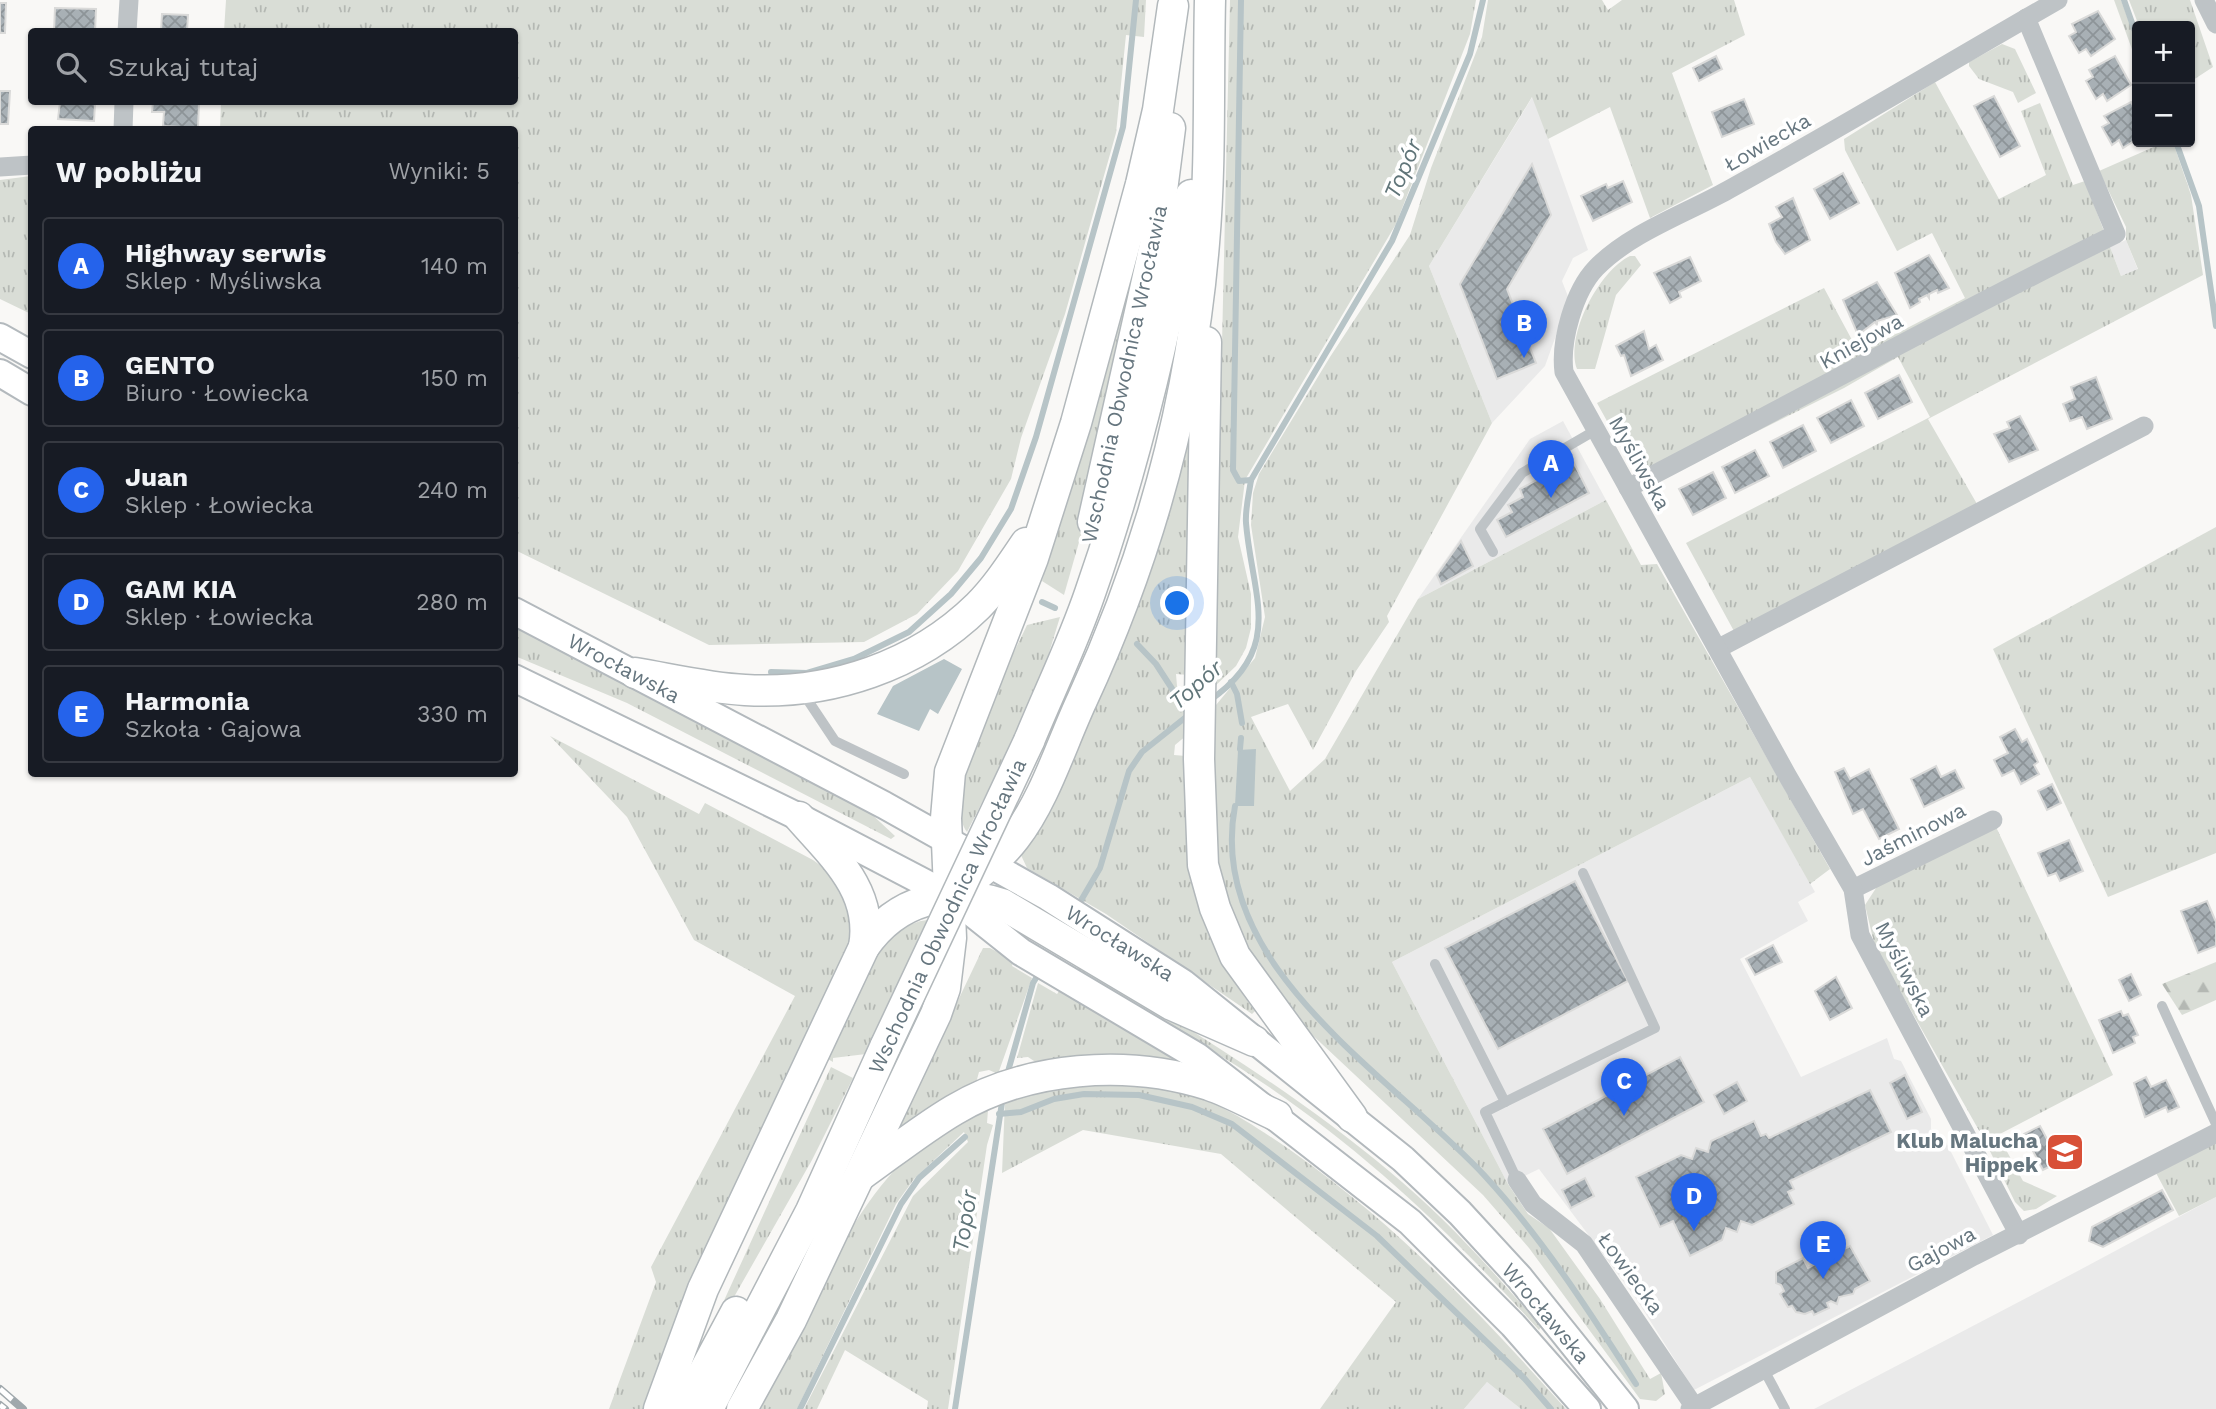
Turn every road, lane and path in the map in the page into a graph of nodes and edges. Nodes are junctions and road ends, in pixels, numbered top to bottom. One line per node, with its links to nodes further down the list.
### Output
1 (129, 0): 8 (street)
2 (1210, 0): 9 (main road)
3 (2058, 0): 6 (street, Łowiecka)
4 (2204, 0): 7 (street)
5 (1173, 3): 23 (main road); 27 (main road, Wschodnia Obwodnica Wrocławia)
6 (2026, 18): 17 (street, Łowiecka); 22 (street, Kniejowa)
7 (2216, 24)
8 (127, 28)
9 (1208, 80): 14 (main road); 27 (main road, Wschodnia Obwodnica Wrocławia)
10 (124, 105): 11 (street)
11 (123, 126)
12 (28, 165): 13 (street)
13 (0, 167)
14 (1204, 243): 35 (main road); 47 (main road)
15 (0, 337): 16 (main road)
16 (28, 353)
17 (1564, 372): 21 (street, Myśliwska)
18 (0, 373): 19 (main road)
19 (28, 390)
20 (2144, 426): 26 (street)
21 (1596, 430): 22 (street, Myśliwska); 24 (lane)
22 (1628, 488): 26 (street, Myśliwska)
23 (1048, 510): 30 (main road); 34 (main road)
24 (1493, 552)
25 (518, 613): 28 (main road, Wrocławska)
26 (1718, 648): 37 (street, Myśliwska)
27 (1063, 656): 44 (main road, Wschodnia Obwodnica Wrocławia, bridge)
28 (635, 673): 30 (main road); 34 (main road, Wrocławska)
29 (518, 680): 32 (main road, Wrocławska)
30 (801, 689): 31 (lane)
31 (904, 774)
32 (799, 817): 38 (main road, Wrocławska); 40 (main road)
33 (1993, 820): 37 (street, Jaśminowa)
34 (947, 840): 35 (main road, Wrocławska); 38 (main road)
35 (990, 863): 38 (main road); 39 (main road, Wrocławska)
36 (1583, 873): 45 (lane)
37 (1853, 889): 52 (street, Myśliwska)
38 (951, 897): 39 (main road); 40 (main road); 46 (main road, Wrocławska); 50 (main road)
39 (1041, 910): 43 (main road)
40 (864, 947): 55 (main road)
41 (1435, 964): 45 (lane)
42 (2162, 1006): 48 (lane)
43 (1254, 1041): 47 (main road, Wrocławska)
44 (862, 1097): 56 (main road, Wschodnia Obwodnica Wrocławia); 57 (main road, Wschodnia Obwodnica Wrocławia)
45 (1505, 1102): 51 (lane)
46 (1277, 1116): 50 (main road); 59 (main road, Wrocławska)
47 (1352, 1116): 60 (main road, Wrocławska)
48 (2216, 1124)
49 (2216, 1133): 52 (street, Gajowa)
50 (860, 1176): 58 (main road)
51 (1517, 1180): 54 (street, Łowiecka)
52 (2019, 1235): 53 (street, Gajowa)
53 (1763, 1368): 54 (street, Gajowa); 61 (lane)
54 (1692, 1407)
55 (659, 1409)
56 (684, 1409)
57 (708, 1409)
58 (742, 1409)
59 (1587, 1409)
60 (1625, 1409)
61 (1786, 1409)

